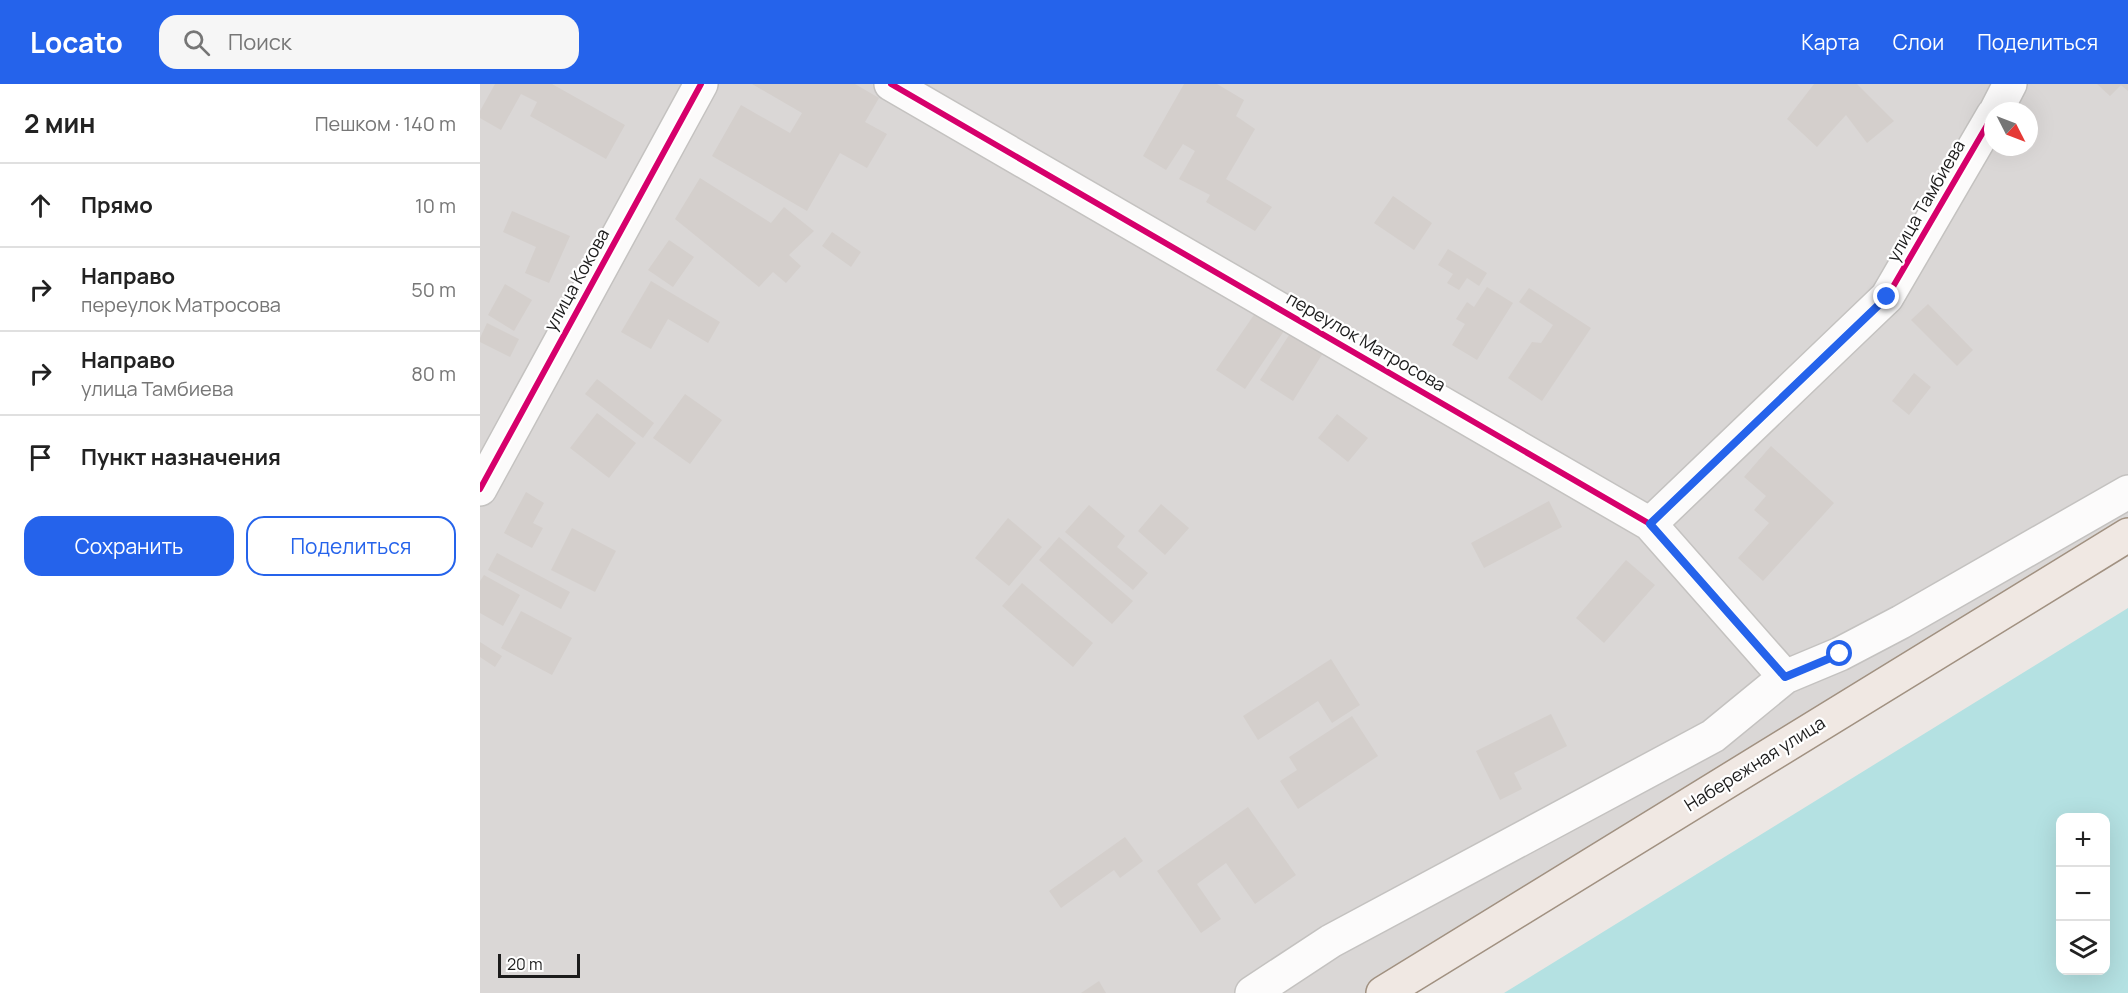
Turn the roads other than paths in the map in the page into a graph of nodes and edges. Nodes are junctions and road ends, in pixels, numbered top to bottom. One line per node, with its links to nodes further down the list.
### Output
1 (701, 84): 6 (street, улица Кокова)
2 (891, 84): 8 (street, переулок Матросова)
3 (2010, 84): 4 (street)
4 (2001, 102)
5 (1984, 131): 8 (street, улица Тамбиева)
6 (480, 489)
7 (2128, 492): 10 (street)
8 (1650, 524): 10 (street, переулок Матросова)
9 (2128, 535): 12 (main road, Набережная улица)
10 (1785, 677): 11 (street)
11 (1252, 993)
12 (1383, 993)

